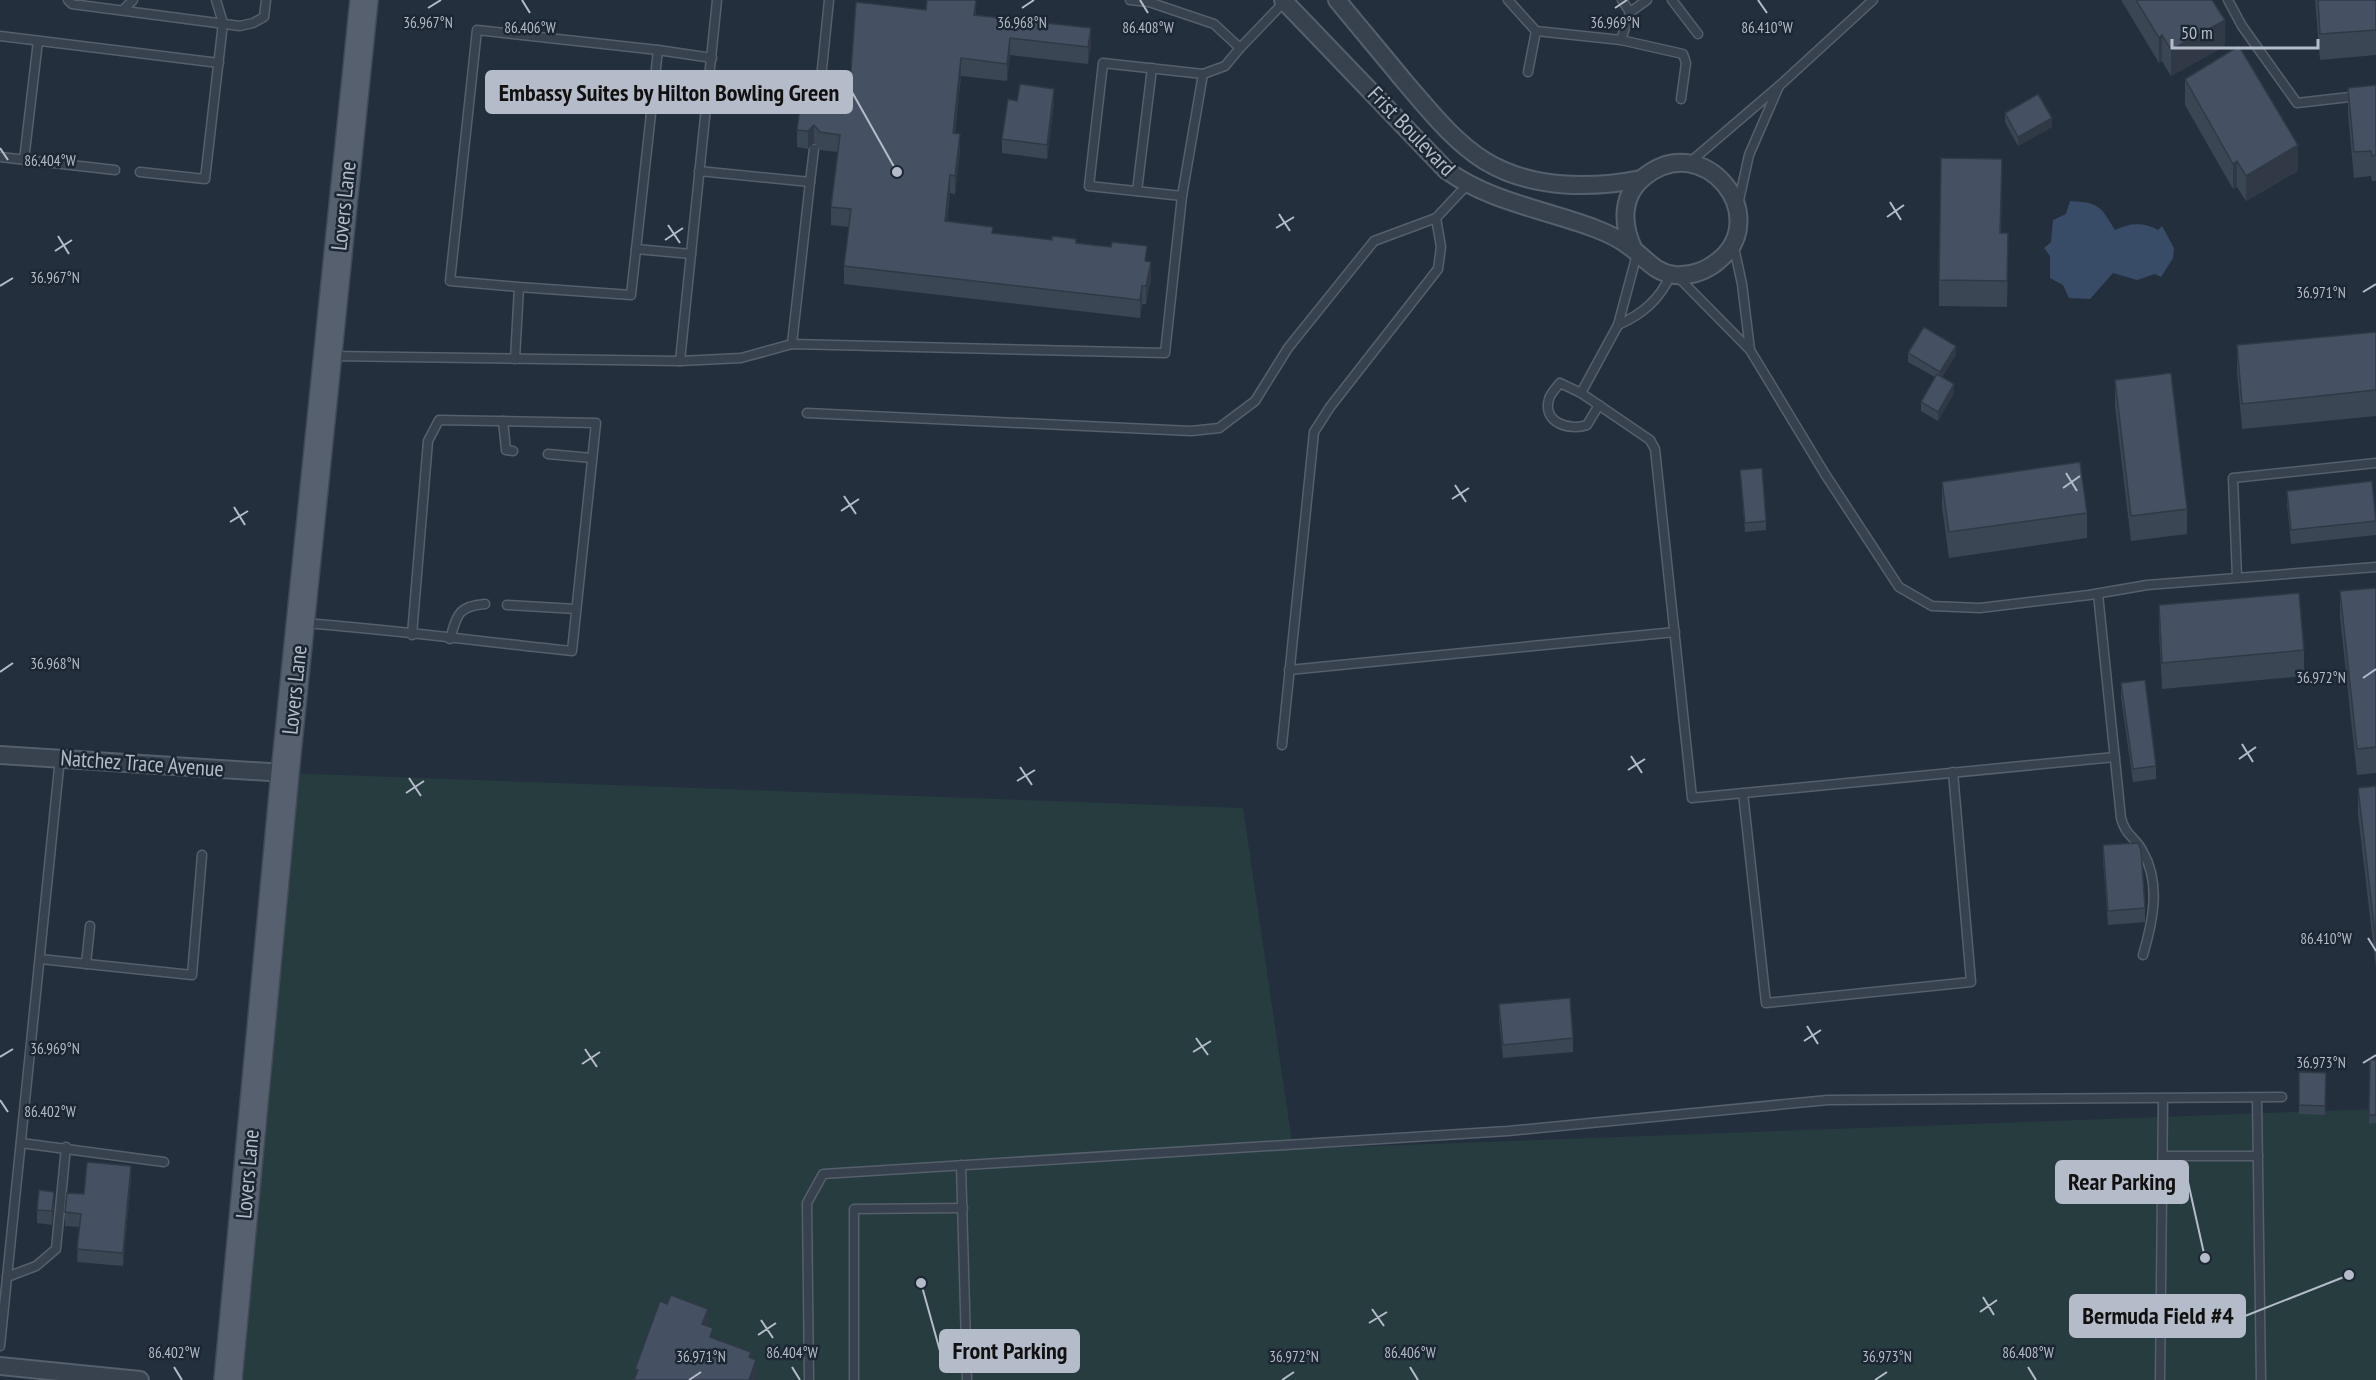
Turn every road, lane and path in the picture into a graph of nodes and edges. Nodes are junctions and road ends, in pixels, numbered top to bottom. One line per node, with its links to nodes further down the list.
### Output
1 (68, 0): 17 (lane)
2 (133, 0): 17 (lane)
3 (216, 0): 19 (lane)
4 (266, 0): 19 (lane)
5 (364, 0): 59 (main road, Lovers Lane)
6 (717, 0): 27 (lane)
7 (830, 0): 35 (lane)
8 (1130, 0): 25 (lane)
9 (1285, 0): 25 (lane); 45 (street, Frist Boulevard)
10 (1337, 0): 43 (street, Frist Boulevard)
11 (1508, 0): 20 (lane)
12 (1622, 0): 18 (lane)
13 (1647, 0): 18 (lane)
14 (1672, 0): 21 (lane)
15 (1874, 0): 32 (lane)
16 (2228, 0): 33 (lane)
17 (123, 10): 19 (lane)
18 (1630, 12): 23 (lane)
19 (223, 23): 28 (lane)
20 (1536, 31): 23 (lane); 30 (lane)
21 (1698, 34)
22 (0, 36): 24 (lane)
23 (1621, 40): 34 (lane)
24 (38, 41): 28 (lane); 38 (lane)
25 (1240, 48): 31 (lane)
26 (658, 50): 27 (lane); 51 (lane); 55 (lane)
27 (712, 58): 41 (lane)
28 (219, 63): 42 (lane)
29 (1152, 68): 31 (lane); 46 (lane); 46 (lane)
30 (1528, 72)
31 (1203, 74): 47 (lane)
32 (1779, 86): 39 (lane); 48 (lane)
33 (2376, 94)
34 (1681, 99)
35 (818, 112)
36 (814, 149): 44 (lane)
37 (0, 157): 38 (lane)
38 (24, 160): 40 (lane)
39 (1689, 163): 43 (street, Frist Boulevard); 48 (street)
40 (115, 170)
41 (699, 171): 44 (lane); 53 (lane)
42 (140, 172)
43 (1641, 179): 52 (street)
44 (810, 182): 57 (lane)
45 (1467, 185): 49 (lane); 52 (street, Frist Boulevard)
46 (1137, 191): 47 (lane)
47 (1182, 196): 57 (lane)
48 (1737, 208): 50 (street)
49 (1436, 218): 64 (lane); 80 (lane)
50 (1732, 242): 54 (street); 58 (lane)
51 (636, 249): 53 (lane); 55 (lane)
52 (1635, 251): 54 (street, Frist Boulevard); 56 (lane)
53 (691, 254): 61 (lane)
54 (1673, 274): 56 (lane); 58 (lane)
55 (519, 287): 60 (lane)
56 (1618, 325): 62 (lane)
57 (792, 344): 61 (lane)
58 (1750, 350): 72 (lane)
59 (328, 356): 60 (lane); 76 (main road, Lovers Lane)
60 (515, 359): 61 (lane)
61 (680, 361)
62 (1581, 393): 63 (lane); 63 (lane)
63 (1599, 405): 77 (lane)
64 (807, 413)
65 (503, 421): 66 (lane); 68 (lane); 78 (lane)
66 (513, 451)
67 (548, 454): 68 (lane)
68 (592, 458): 75 (lane)
69 (2376, 463): 71 (lane)
70 (2376, 567): 71 (lane)
71 (2237, 577): 72 (lane)
72 (2098, 594): 83 (lane)
73 (485, 604): 79 (lane)
74 (507, 605): 75 (lane)
75 (576, 609): 79 (lane)
76 (302, 623): 78 (lane); 86 (main road, Lovers Lane)
77 (1675, 632): 80 (lane); 87 (lane)
78 (412, 635): 79 (lane)
79 (450, 639)
80 (1290, 670): 81 (lane)
81 (1282, 745)
82 (0, 755): 84 (street, Natchez Trace Avenue)
83 (2115, 757): 85 (lane); 90 (lane)
84 (60, 758): 86 (street, Natchez Trace Avenue); 91 (lane)
85 (1953, 772): 87 (lane); 87 (lane)
86 (285, 773): 107 (main road, Lovers Lane)
87 (1743, 793)
88 (202, 855): 92 (lane)
89 (90, 926): 92 (lane)
90 (2143, 955)
91 (40, 959): 92 (lane); 96 (lane)
92 (86, 964)
93 (2163, 1098): 94 (lane); 98 (lane); 101 (lane)
94 (2257, 1098): 95 (lane); 99 (lane)
95 (2282, 1098)
96 (21, 1143): 97 (lane); 103 (lane)
97 (66, 1147): 100 (lane); 103 (lane)
98 (2163, 1156): 99 (lane); 111 (lane)
99 (2258, 1156): 112 (lane)
100 (164, 1162)
101 (961, 1165): 102 (lane); 108 (lane)
102 (963, 1208): 109 (lane); 110 (lane)
103 (7, 1277): 104 (lane)
104 (0, 1346)
105 (0, 1366): 106 (street)
106 (140, 1380)
107 (228, 1380)
108 (809, 1380)
109 (854, 1380)
110 (967, 1380)
111 (2160, 1380)
112 (2261, 1380)

